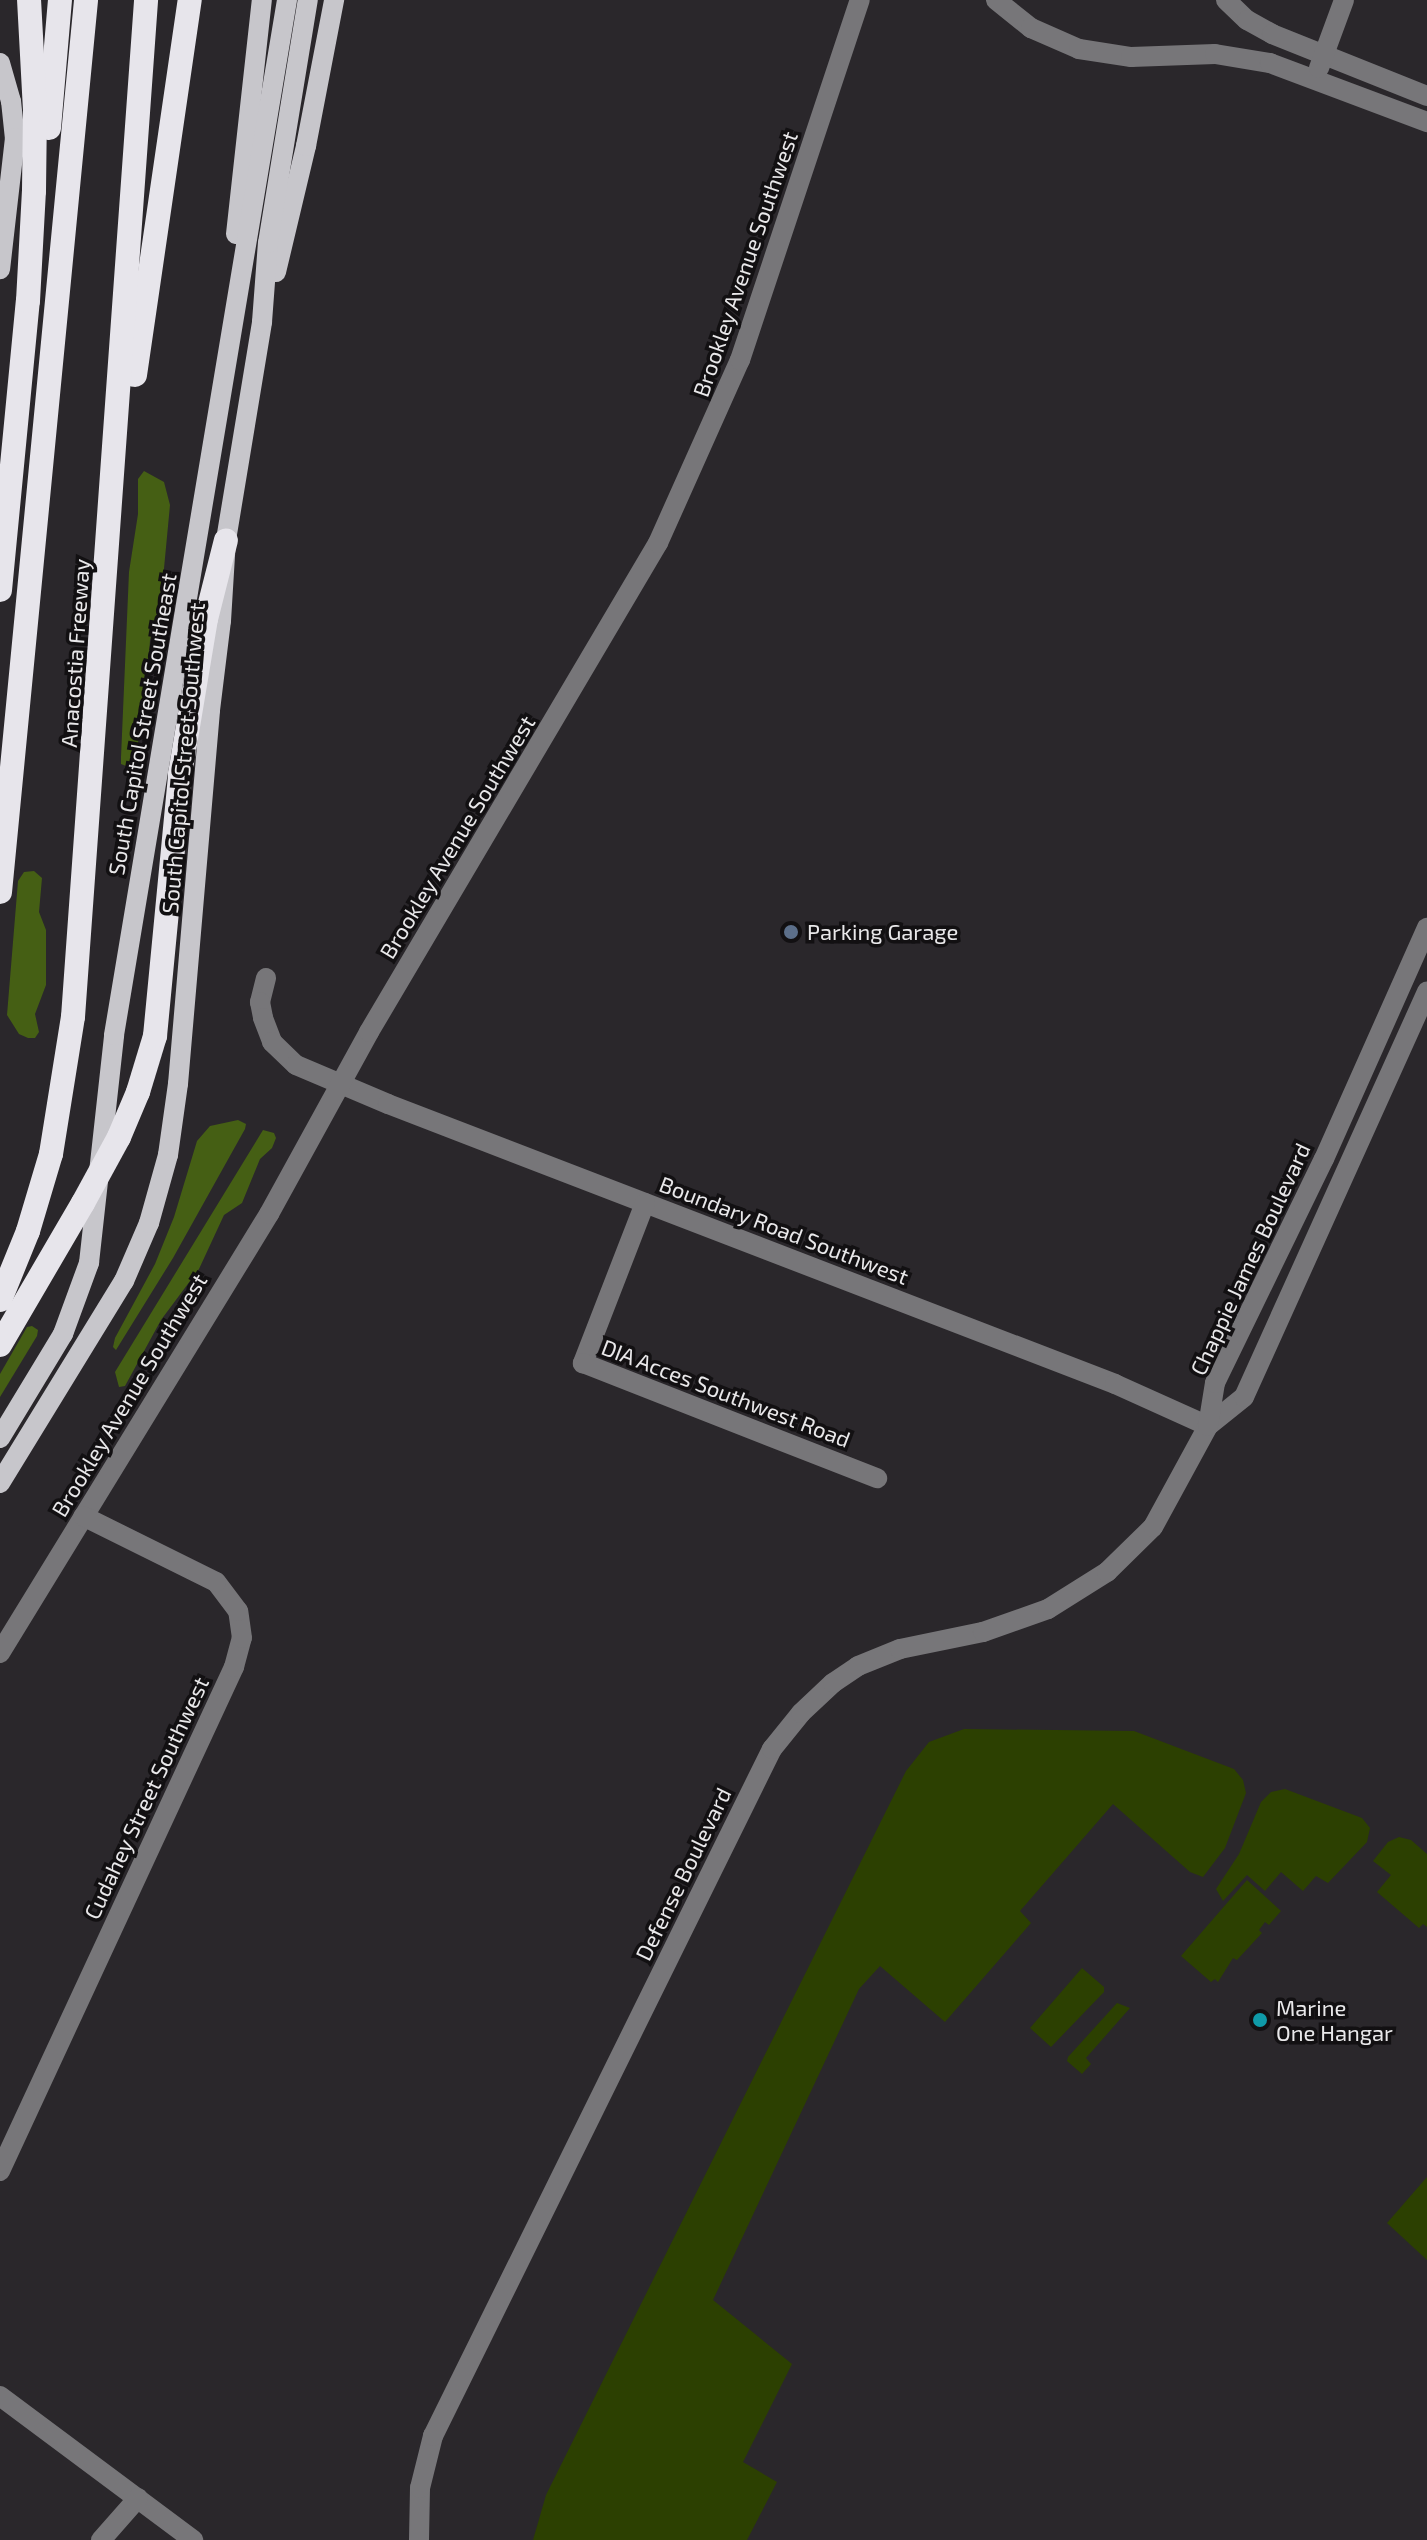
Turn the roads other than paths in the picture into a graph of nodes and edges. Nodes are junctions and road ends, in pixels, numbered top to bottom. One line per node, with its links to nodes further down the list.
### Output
1 (29, 0): 20 (highway)
2 (60, 0): 20 (highway)
3 (86, 0): 26 (highway)
4 (146, 0): 24 (highway, Anacostia Freeway)
5 (190, 0): 24 (highway)
6 (262, 0): 22 (main road)
7 (287, 0): 22 (main road, South Capitol Street Southeast)
8 (308, 0): 21 (main road, South Capitol Street Southwest)
9 (334, 0): 21 (main road)
10 (860, 0): 30 (street, Brookley Avenue Southwest)
11 (996, 0): 16 (street)
12 (1226, 0): 14 (street)
13 (1344, 0): 14 (street)
14 (1324, 56): 16 (street); 17 (street)
15 (0, 63): 19 (main road)
16 (1315, 79): 18 (street)
17 (1427, 96)
18 (1427, 122)
19 (0, 269)
20 (28, 301): 25 (highway)
21 (262, 322): 23 (main road, South Capitol Street Southwest)
22 (229, 353): 35 (main road, South Capitol Street Southeast)
23 (226, 540): 33 (highway, bridge); 37 (main road, South Capitol Street Southwest)
24 (108, 555): 32 (highway, Anacostia Freeway)
25 (0, 590)
26 (0, 892)
27 (1427, 928): 34 (street, Chappie James Boulevard)
28 (266, 978): 30 (street, Boundary Road Southwest)
29 (1427, 991): 34 (street)
30 (342, 1082): 31 (street, Boundary Road Southwest); 38 (street, Brookley Avenue Southwest)
31 (645, 1203): 34 (street, Boundary Road Southwest); 36 (street, DIA Acces Southwest Road)
32 (0, 1300)
33 (0, 1345)
34 (1208, 1426): 45 (street, Defense Boulevard)
35 (0, 1438)
36 (877, 1478)
37 (0, 1483)
38 (83, 1516): 39 (street, Brookley Avenue Southwest); 40 (street, Cudahey Street Southwest)
39 (0, 1653)
40 (0, 2171)
41 (0, 2396): 42 (street)
42 (138, 2498): 43 (street); 44 (street)
43 (101, 2540)
44 (193, 2540)
45 (419, 2540)

